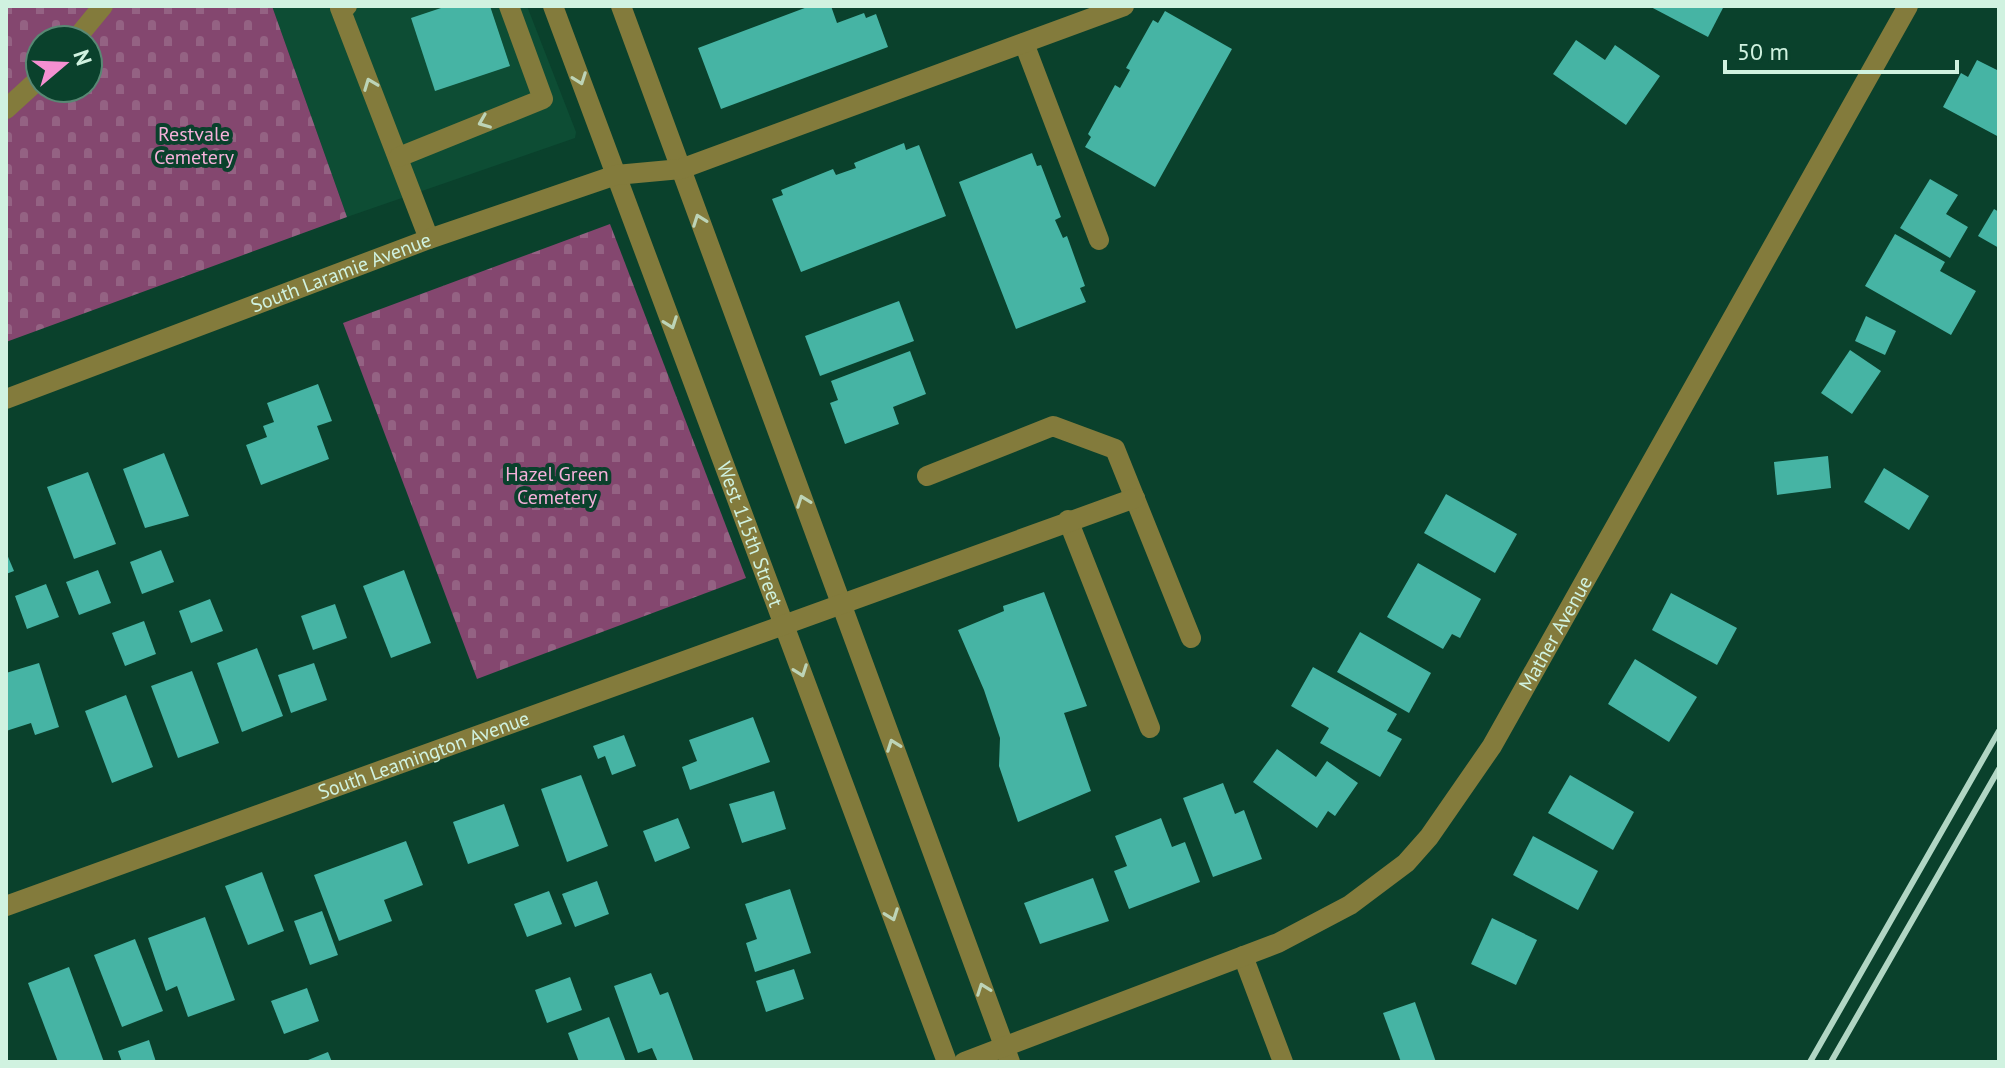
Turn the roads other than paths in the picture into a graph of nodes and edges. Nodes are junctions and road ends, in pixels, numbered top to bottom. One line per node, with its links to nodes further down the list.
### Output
1 (103, 6): 8 (street)
2 (347, 6): 12 (street, one-way to 2)
3 (509, 6): 12 (street, one-way to 12)
4 (553, 6): 14 (street, West 115th Street, one-way to 14)
5 (621, 6): 13 (street)
6 (1124, 6): 9 (street, South Laramie Avenue)
7 (1908, 6): 26 (street, Mather Avenue)
8 (88, 24)
9 (1024, 43): 13 (street, South Laramie Avenue); 16 (street)
10 (24, 93): 11 (street)
11 (6, 109)
12 (399, 157): 15 (street)
13 (681, 169): 14 (street, South Laramie Avenue); 21 (street, one-way to 13)
14 (616, 175): 15 (street, South Laramie Avenue); 22 (street, West 115th Street, one-way to 22)
15 (429, 239): 17 (street, South Laramie Avenue)
16 (1099, 240)
17 (6, 399)
18 (927, 476): 19 (street)
19 (1135, 498): 20 (street, South Leamington Avenue); 23 (street)
20 (1068, 520): 21 (street, South Leamington Avenue); 24 (street)
21 (841, 606): 22 (street, South Leamington Avenue); 27 (street, one-way to 21)
22 (785, 626): 25 (street, South Leamington Avenue); 28 (street, West 115th Street, one-way to 28)
23 (1191, 638)
24 (1150, 728)
25 (6, 906)
26 (1243, 956): 27 (street, Mather Avenue); 30 (street)
27 (1007, 1055): 29 (street, Mather Avenue)
28 (947, 1062)
29 (964, 1062)
30 (1283, 1062)

